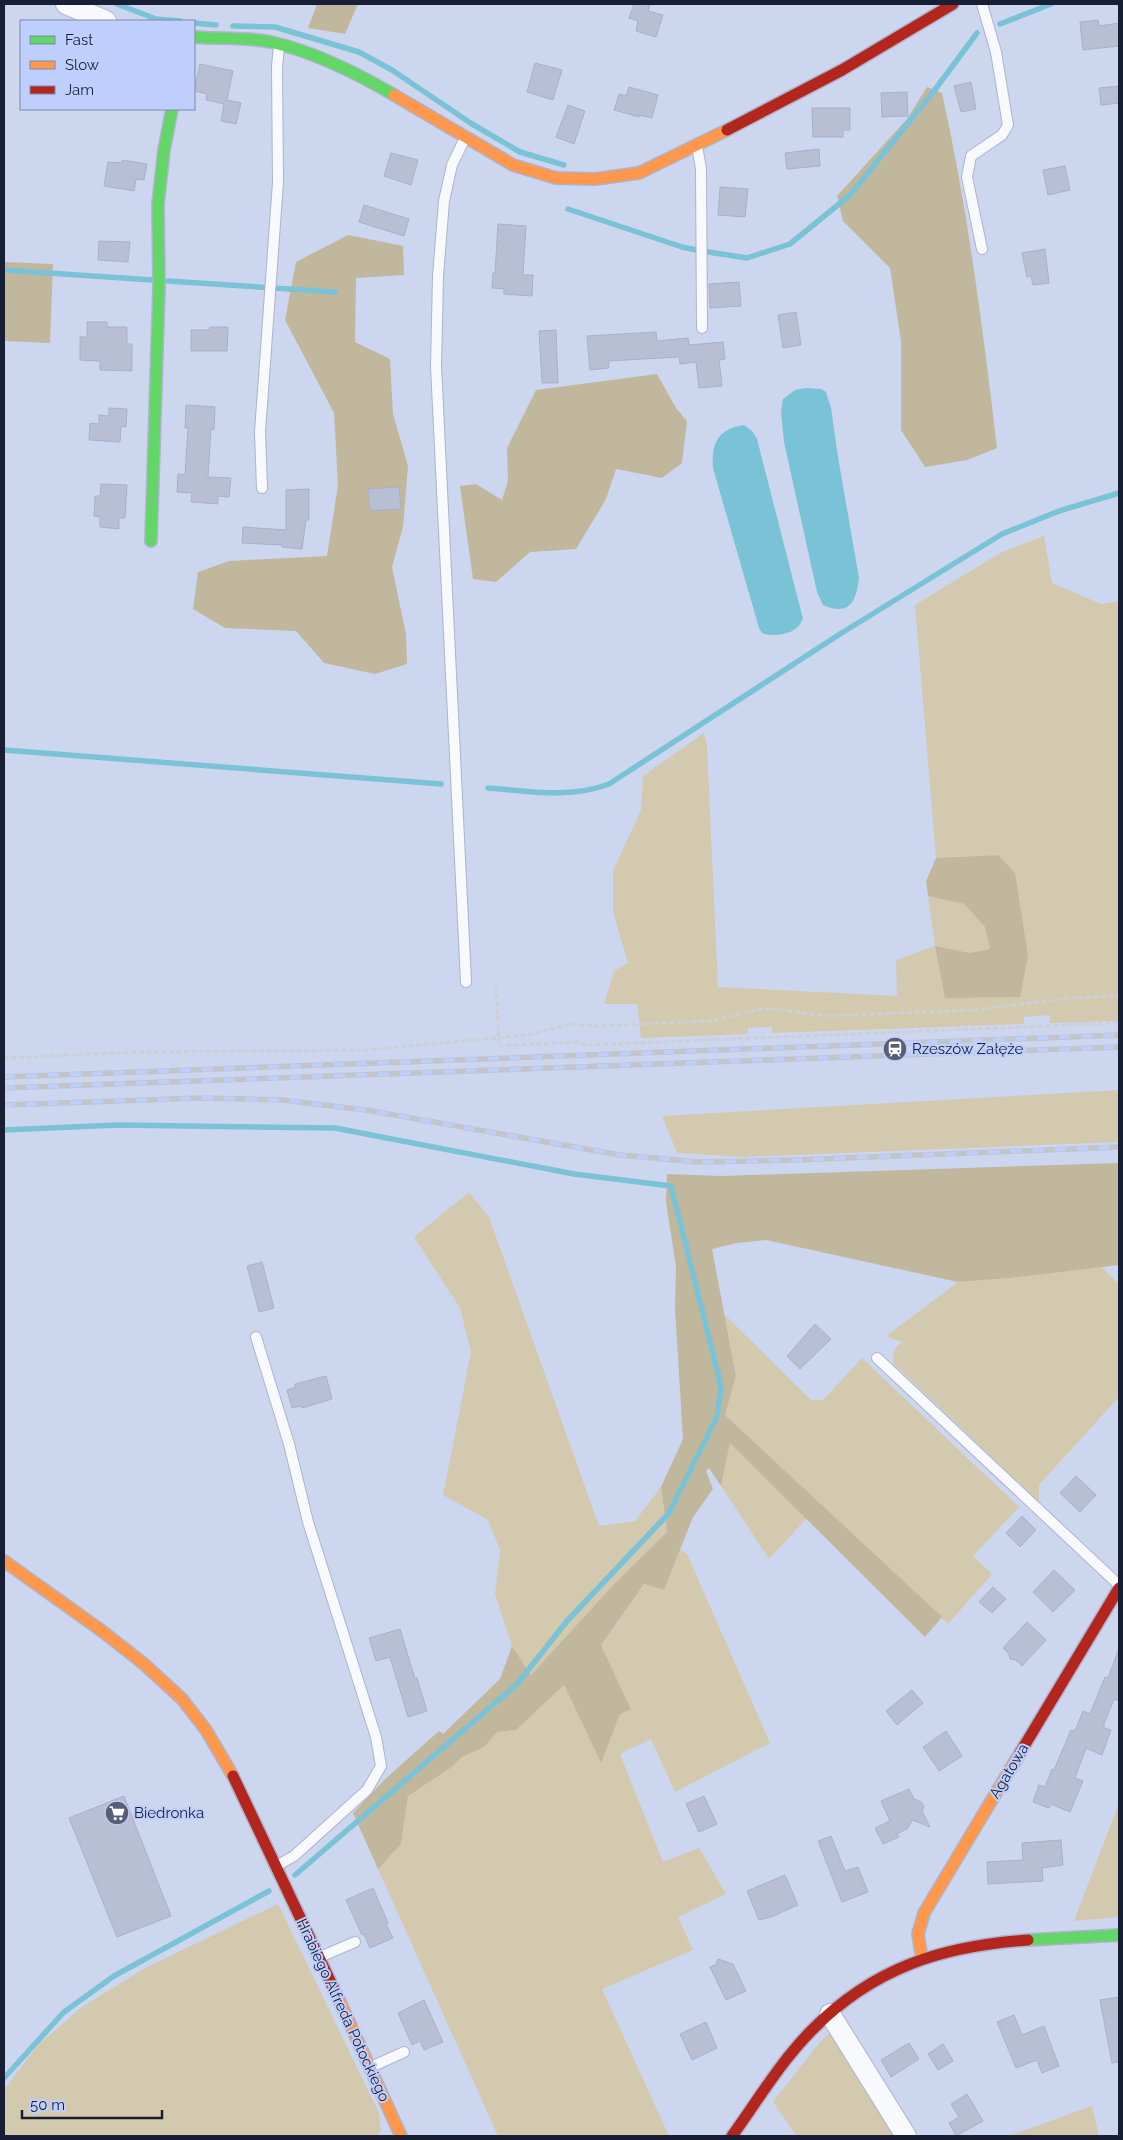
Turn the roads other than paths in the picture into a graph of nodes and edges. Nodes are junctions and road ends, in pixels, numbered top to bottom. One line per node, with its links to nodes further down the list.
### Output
1 (66, 4): 4 (street)
2 (953, 4): 9 (street)
3 (982, 4): 10 (lane)
4 (104, 20)
5 (195, 37): 6 (street)
6 (279, 45): 8 (street); 12 (lane)
7 (172, 110): 13 (street)
8 (465, 137): 9 (street); 14 (lane)
9 (697, 145): 11 (lane)
10 (982, 249)
11 (702, 328)
12 (262, 488)
13 (151, 540)
14 (466, 982)
15 (256, 1337): 19 (lane)
16 (877, 1358): 18 (lane)
17 (4, 1561): 19 (street, Hrabiego Alfreda Potockiego)
18 (1119, 1587): 23 (street, Agatowa)
19 (277, 1866): 22 (street, Hrabiego Alfreda Potockiego)
20 (1119, 1935): 23 (street)
21 (355, 1942): 22 (lane)
22 (319, 1958): 26 (street, Hrabiego Alfreda Potockiego)
23 (922, 1959): 24 (street)
24 (830, 2014): 28 (street); 29 (street)
25 (404, 2052): 26 (lane)
26 (369, 2068): 27 (street, Hrabiego Alfreda Potockiego)
27 (401, 2136)
28 (732, 2136)
29 (906, 2136)

